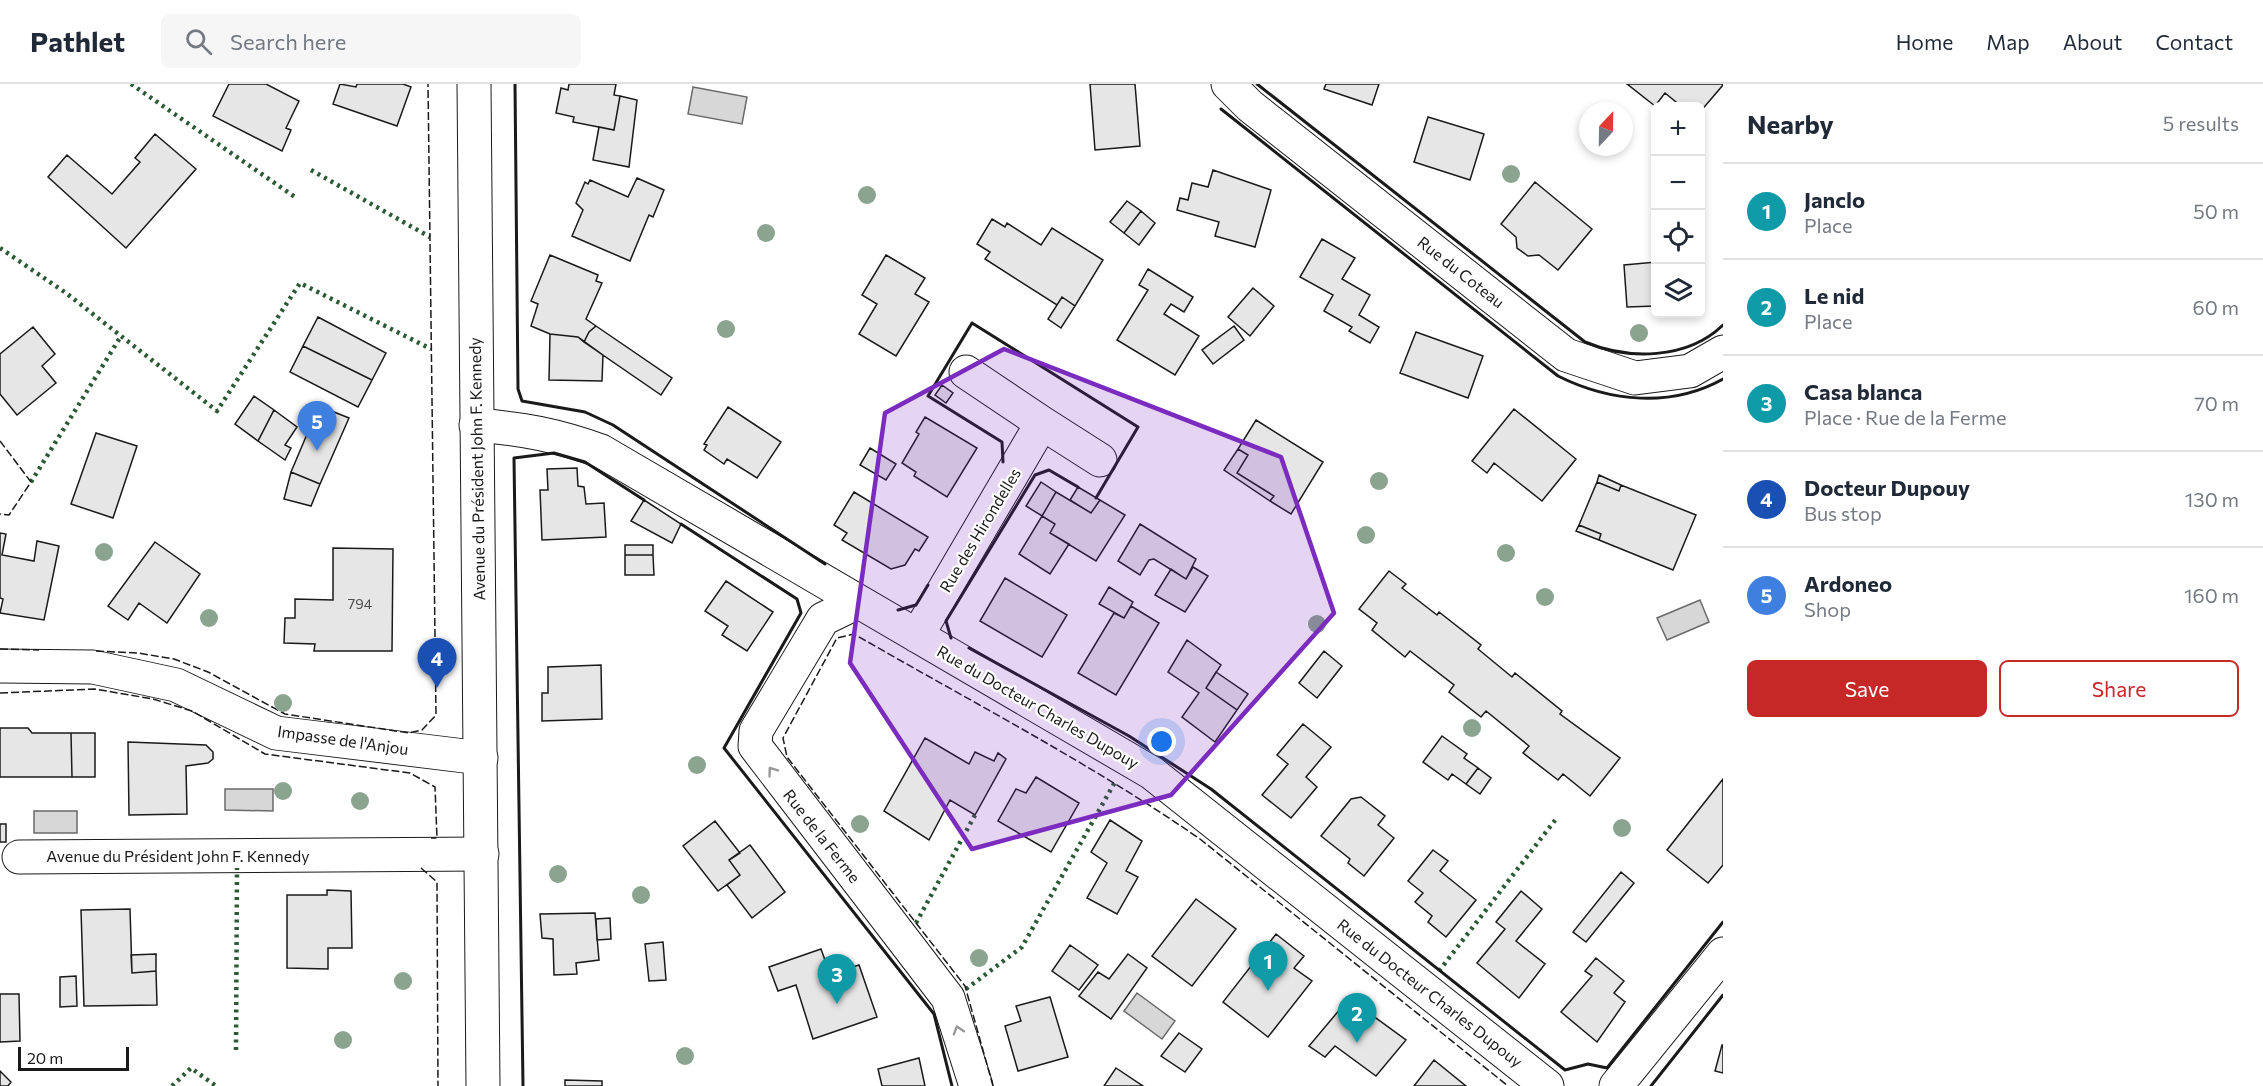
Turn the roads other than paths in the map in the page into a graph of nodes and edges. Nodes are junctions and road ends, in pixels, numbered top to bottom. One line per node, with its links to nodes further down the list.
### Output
1 (474, 84): 6 (street, Avenue du Président John F. Kennedy)
2 (1228, 84): 3 (street, Rue du Coteau)
3 (1723, 352)
4 (966, 372): 5 (street)
5 (1042, 423): 7 (street); 9 (street, Rue des Hirondelles)
6 (476, 426): 8 (street, Rue du Docteur Charles Dupouy); 11 (street, Avenue du Président John F. Kennedy)
7 (1100, 460)
8 (858, 602): 9 (street, Rue du Docteur Charles Dupouy); 16 (street, Rue de la Ferme, one-way to 8)
9 (917, 636): 17 (street, Rue du Docteur Charles Dupouy)
10 (0, 666): 11 (street, Impasse de l'Anjou)
11 (481, 758): 12 (street, Avenue du Président John F. Kennedy)
12 (482, 854): 13 (street, Avenue du Président John F. Kennedy); 15 (street, Avenue du Président John F. Kennedy)
13 (19, 856)
14 (1723, 954): 18 (street)
15 (483, 1086)
16 (976, 1086)
17 (1547, 1086)
18 (1616, 1086)

